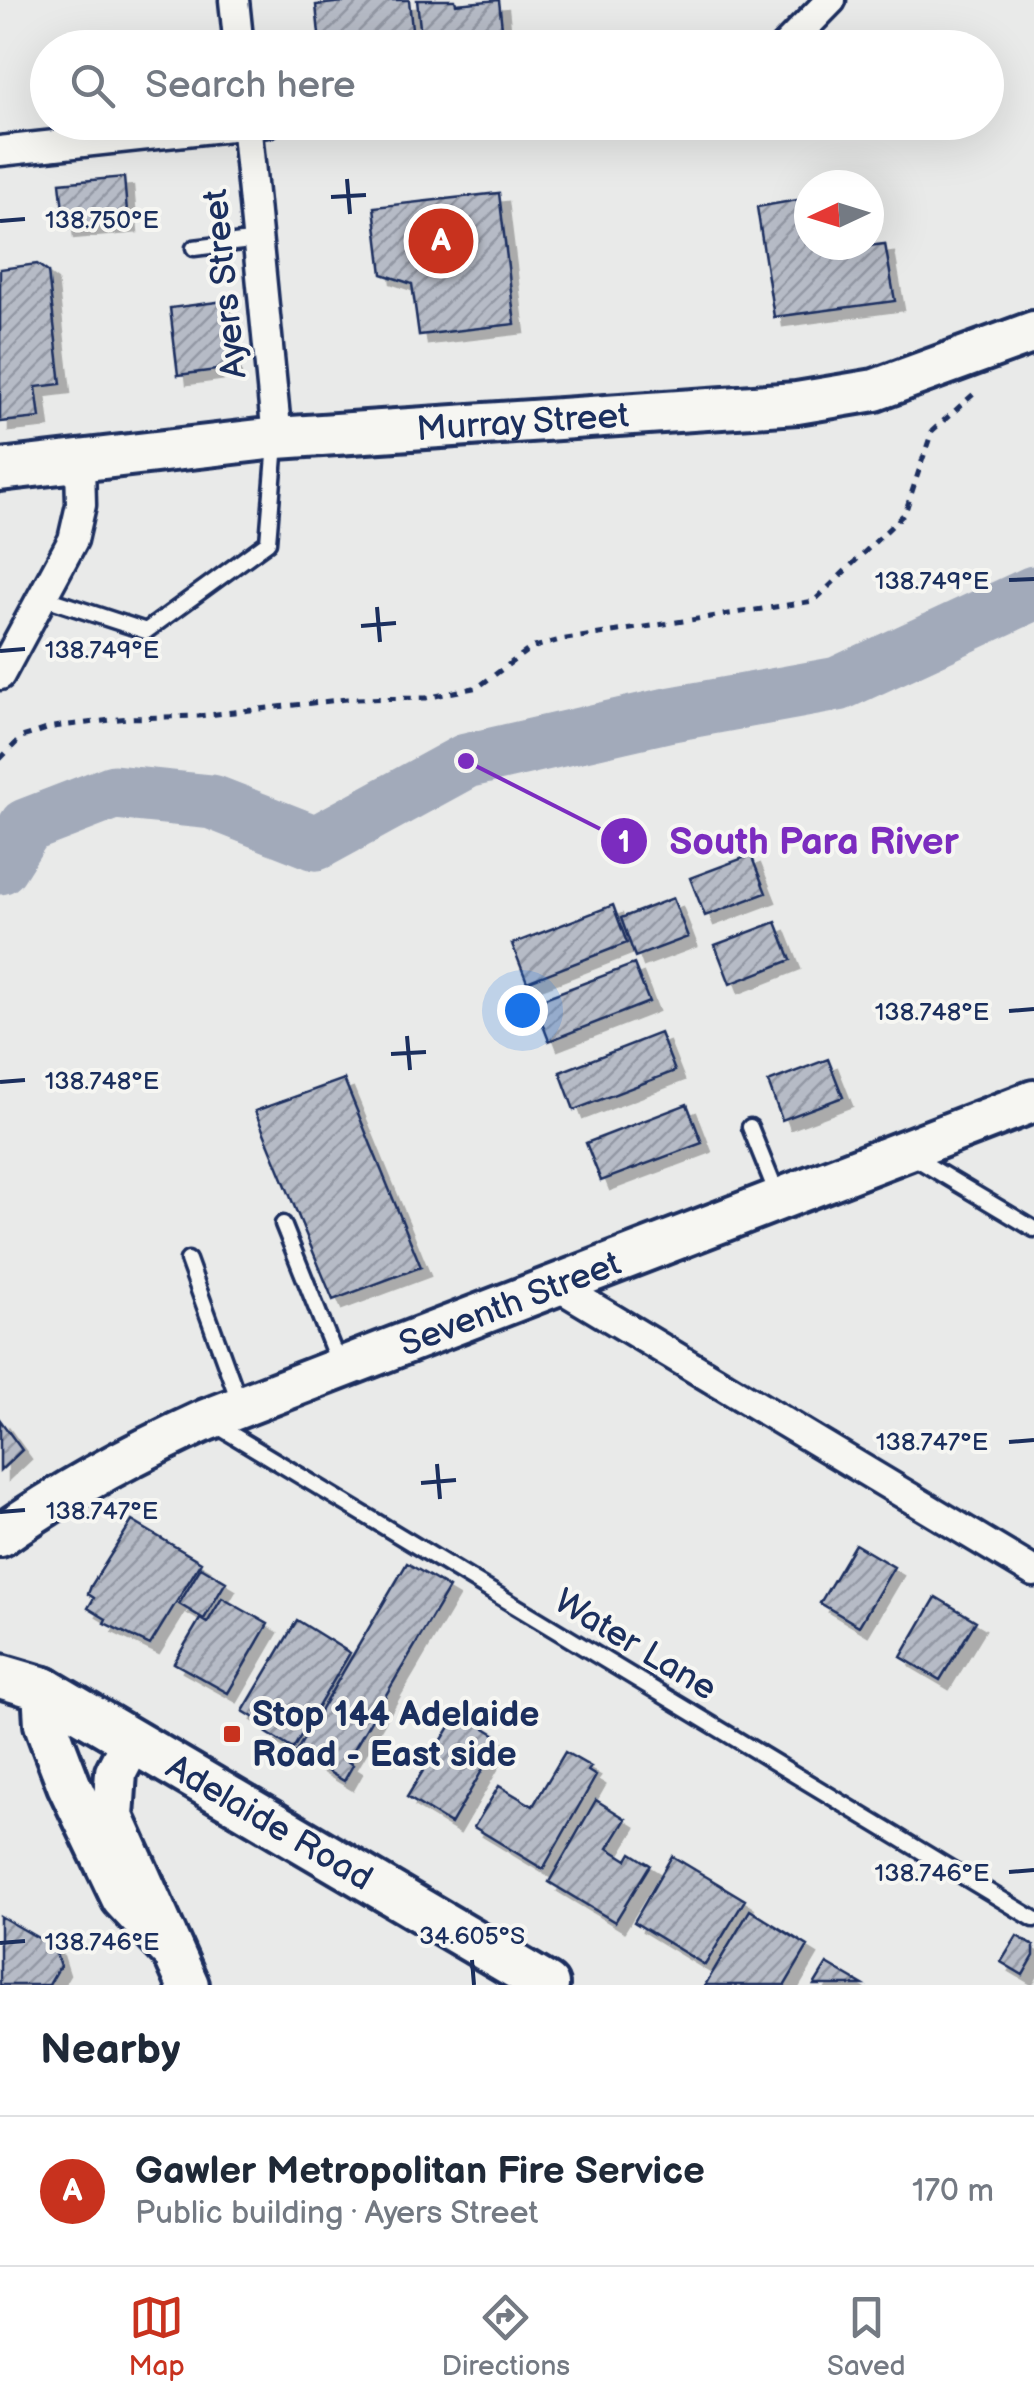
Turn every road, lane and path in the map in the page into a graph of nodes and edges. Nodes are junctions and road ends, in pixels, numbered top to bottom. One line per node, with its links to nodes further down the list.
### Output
1 (234, 0): 3 (street)
2 (831, 0): 4 (street)
3 (237, 30)
4 (802, 30)
5 (105, 140): 7 (street)
6 (255, 140): 8 (street, Ayers Street)
7 (0, 152)
8 (258, 240): 9 (lane); 12 (street, Ayers Street)
9 (194, 248)
10 (1034, 332): 12 (main road, Murray Street)
11 (990, 387): 17 (path)
12 (277, 438): 13 (main road, Murray Street); 15 (lane)
13 (80, 463): 14 (main road, Murray Street); 15 (street)
14 (0, 470)
15 (42, 597): 16 (street)
16 (0, 675)
17 (0, 759)
18 (1034, 1101): 20 (main road, Seventh Street)
19 (750, 1127): 21 (lane)
20 (904, 1152): 21 (main road, Seventh Street); 23 (lane)
21 (780, 1199): 25 (main road, Seventh Street)
22 (283, 1224): 26 (lane)
23 (1034, 1229)
24 (188, 1260): 27 (lane)
25 (556, 1285): 26 (main road, Seventh Street); 29 (street)
26 (341, 1368): 27 (main road, Seventh Street)
27 (224, 1413): 28 (main road, Seventh Street); 34 (lane, Water Lane)
28 (0, 1536)
29 (1034, 1572)
30 (0, 1643): 32 (main road, Adelaide Road)
31 (0, 1676): 32 (main road, Adelaide Road)
32 (44, 1689): 33 (main road, Adelaide Road); 35 (main road)
33 (132, 1741): 35 (main road); 36 (main road, Adelaide Road)
34 (1034, 1919)
35 (179, 1966)
36 (547, 1985)

